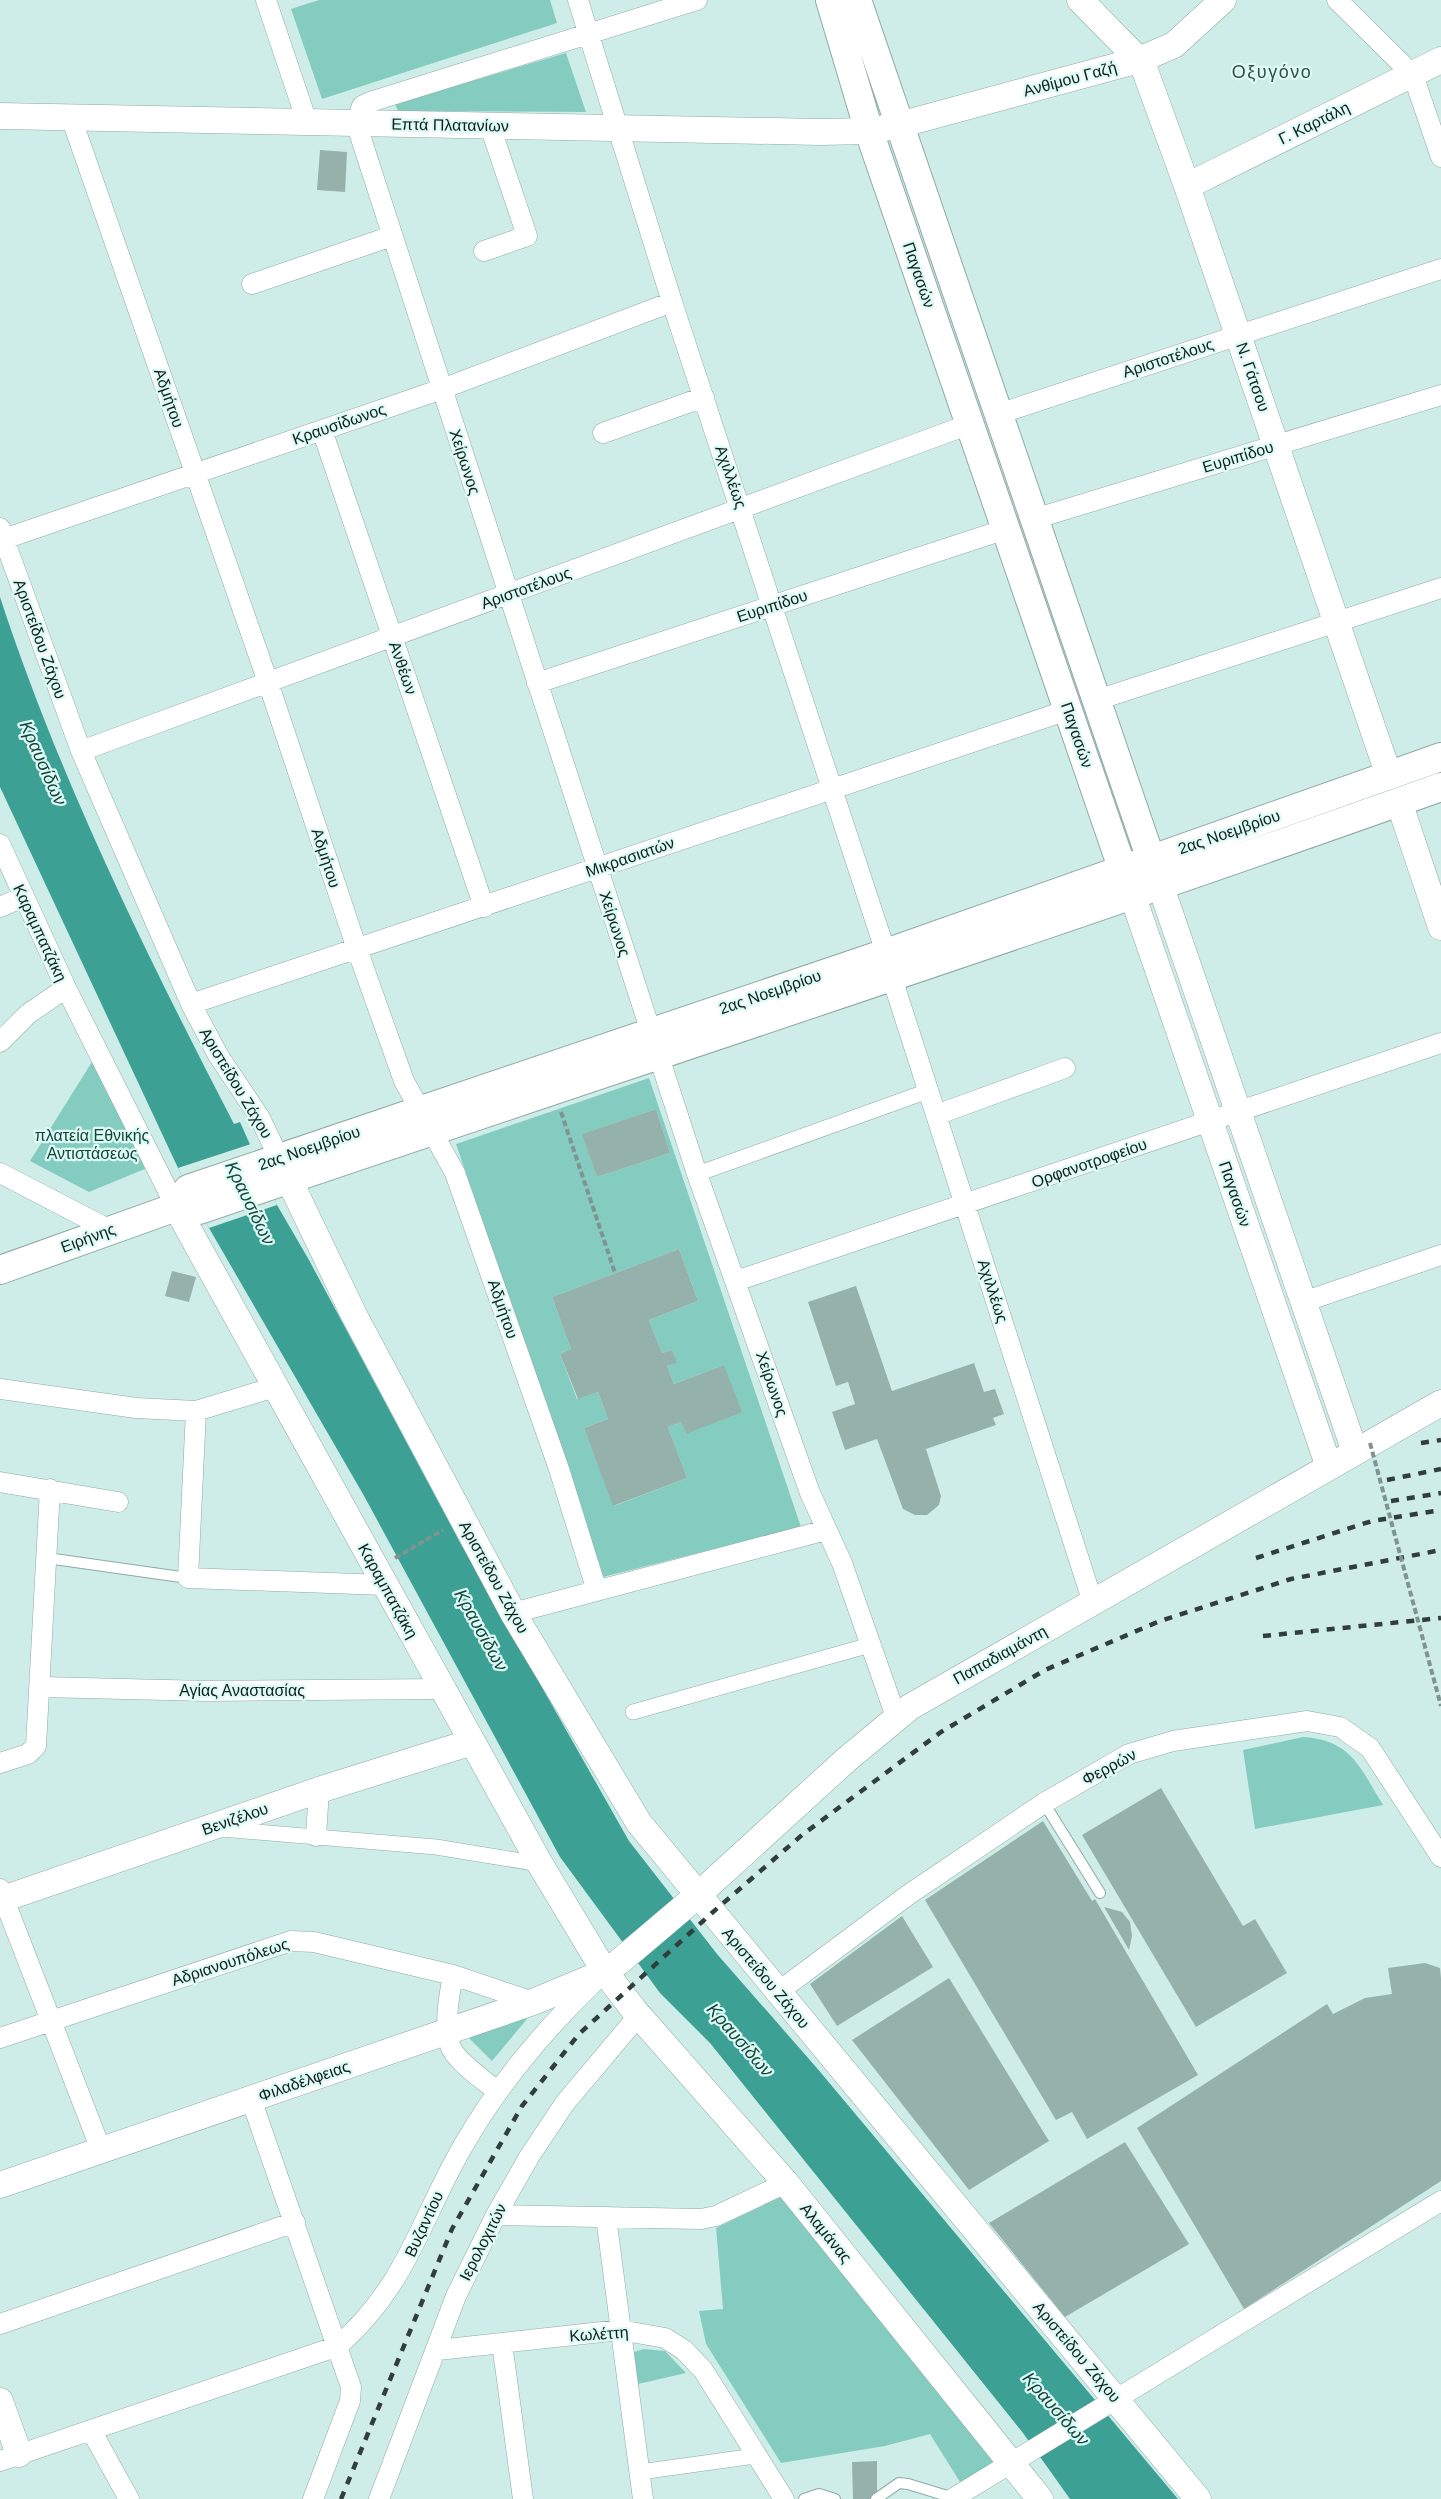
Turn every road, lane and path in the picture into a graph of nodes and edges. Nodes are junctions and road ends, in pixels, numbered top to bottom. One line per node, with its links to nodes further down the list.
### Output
1 (266, 0): 15 (street)
2 (578, 0): 9 (street, Αχιλλέως)
3 (697, 0): 9 (street)
4 (830, 0): 20 (main road, Παγασών)
5 (857, 0): 17 (main road, Παγασών)
6 (1080, 0): 10 (street, Ν. Γάτσου)
7 (1223, 0): 10 (street, Ανθίμου Γαζή)
8 (1337, 0): 12 (street)
9 (588, 33): 16 (street); 19 (street, Αχιλλέως)
10 (1139, 60): 17 (street, Ανθίμου Γαζή); 22 (street, Ν. Γάτσου)
11 (1441, 60): 12 (street, Γ. Καρτάλη)
12 (1413, 75): 21 (street); 22 (street, Γ. Καρτάλη)
13 (0, 116): 14 (street, Επτά Πλατανίων)
14 (71, 117): 15 (street, Επτά Πλατανίων); 37 (street, Αδμήτου)
15 (307, 122): 16 (street, Επτά Πλατανίων)
16 (356, 123): 18 (street, Επτά Πλατανίων); 23 (street, Χείρωνος)
17 (899, 125): 20 (street, Επτά Πλατανίων); 32 (main road, Παγασών)
18 (490, 126): 19 (street, Επτά Πλατανίων); 24 (street)
19 (618, 128): 20 (street, Επτά Πλατανίων); 27 (street, Αχιλλέως)
20 (869, 131): 33 (main road, Παγασών)
21 (1441, 157)
22 (1187, 186): 28 (street, Ν. Γάτσου)
23 (392, 236): 26 (street); 29 (street, Χείρωνος)
24 (484, 251)
25 (1441, 269): 28 (street, Αριστοτέλους)
26 (252, 284)
27 (672, 302): 29 (street, Κραυσίδωνος); 31 (street, Αχιλλέως)
28 (1238, 335): 32 (street, Αριστοτέλους); 36 (street, Ν. Γάτσου)
29 (442, 389): 34 (street, Κραυσίδωνος); 43 (street, Χείρωνος)
30 (1441, 395): 36 (street, Ευριπίδου)
31 (704, 397): 35 (street); 38 (street, Αχιλλέως)
32 (998, 414): 39 (main road, Παγασών)
33 (970, 424): 38 (street, Αριστοτέλους); 40 (main road, Παγασών)
34 (322, 430): 37 (street, Κραυσίδωνος); 46 (street, Ανθέων)
35 (603, 433)
36 (1276, 446): 39 (street, Ευριπίδου); 45 (street, Ν. Γάτσου)
37 (196, 475): 41 (street, Κραυσίδωνος); 47 (street, Αδμήτου)
38 (741, 508): 43 (street, Αριστοτέλους); 44 (street, Αχιλλέως)
39 (1034, 519): 49 (main road, Παγασών)
40 (1006, 529): 44 (street, Ευριπίδου); 50 (main road, Παγασών)
41 (2, 533): 51 (street, Αριστείδου Ζάχου)
42 (1441, 588): 45 (street)
43 (508, 594): 46 (street, Αριστοτέλους); 48 (street, Χείρωνος)
44 (773, 606): 48 (street, Ευριπίδου); 55 (street, Αχιλλέως)
45 (1337, 621): 49 (street); 53 (street, Ν. Γάτσου)
46 (392, 637): 47 (street, Αριστοτέλους); 65 (street, Ανθέων)
47 (268, 682): 51 (street, Αριστοτέλους); 67 (street, Αδμήτου)
48 (537, 684): 59 (street, Χείρωνος)
49 (1096, 700): 58 (main road, Παγασών)
50 (1068, 710): 55 (street, Μικρασιατών); 60 (main road, Παγασών)
51 (81, 751): 70 (street, Αριστείδου Ζάχου)
52 (1441, 757): 53 (main road, 2ας Νοεμβρίου)
53 (1389, 776): 58 (main road, 2ας Νοεμβρίου)
54 (1441, 788): 56 (main road, 2ας Νοεμβρίου)
55 (832, 789): 59 (street, Μικρασιατών); 68 (street, Αχιλλέως)
56 (1399, 802): 61 (main road, 2ας Νοεμβρίου); 66 (street)
57 (0, 844): 62 (street, Καραμπατζάκη)
58 (1151, 859): 60 (main road, 2ας Νοεμβρίου); 61 (main road, Παγασών)
59 (597, 868): 65 (street, Μικρασιατών); 74 (street, Χείρωνος)
60 (1123, 869): 63 (main road, Παγασών); 68 (main road, 2ας Νοεμβρίου)
61 (1161, 887): 63 (main road, 2ας Νοεμβρίου); 78 (street, Παγασών)
62 (22, 897): 64 (street); 69 (street, Καραμπατζάκη)
63 (1132, 897): 68 (main road, 2ας Νοεμβρίου); 81 (street, Παγασών)
64 (0, 907)
65 (484, 907): 67 (street, Μικρασιατών)
66 (1441, 927)
67 (357, 949): 70 (street, Μικρασιατών); 80 (street, Αδμήτου)
68 (889, 966): 74 (main road, 2ας Νοεμβρίου); 76 (street, Αχιλλέως)
69 (66, 988): 71 (street); 85 (street, Καραμπατζάκη)
70 (191, 1004): 82 (street, Αριστείδου Ζάχου)
71 (9, 1024): 72 (street)
72 (0, 1042)
73 (1441, 1043): 78 (street, Ορφανοτροφείου)
74 (654, 1045): 77 (main road, 2ας Νοεμβρίου); 80 (main road, 2ας Νοεμβρίου); 84 (street, Χείρωνος)
75 (1065, 1068): 79 (street)
76 (928, 1091): 79 (street, Αχιλλέως); 84 (street)
77 (554, 1092): 80 (main road, 2ας Νοεμβρίου); 90 (path)
78 (1238, 1113): 81 (street, Ορφανοτροφείου); 92 (street, Παγασών)
79 (936, 1115): 86 (street, Αχιλλέως)
80 (426, 1121): 82 (main road, 2ας Νοεμβρίου); 108 (street, Αδμήτου)
81 (1210, 1123): 86 (street, Ορφανοτροφείου); 98 (street, Παγασών)
82 (274, 1172): 85 (main road, 2ας Νοεμβρίου); 110 (street, Αριστείδου Ζάχου)
83 (0, 1173): 87 (street)
84 (697, 1174): 91 (street, Χείρωνος)
85 (188, 1202): 87 (main road, Ειρήνης); 93 (street, Καραμπατζάκη)
86 (966, 1205): 91 (street, Ορφανοτροφείου); 109 (street, Αχιλλέως)
87 (110, 1230): 89 (main road, Ειρήνης)
88 (1441, 1256): 92 (street)
89 (0, 1270)
90 (615, 1273)
91 (736, 1281): 103 (street, Χείρωνος)
92 (1303, 1302): 97 (street, Παγασών)
93 (275, 1387): 96 (street); 107 (street, Καραμπατζάκη)
94 (0, 1389): 96 (street)
95 (1441, 1403): 97 (street, Παπαδιαμάντη)
96 (196, 1411): 106 (street)
97 (1363, 1448): 98 (street, Παπαδιαμάντη); 114 (path, bridge)
98 (1329, 1467): 109 (street, Παπαδιαμάντη)
99 (0, 1482): 100 (street)
100 (50, 1489): 101 (street); 104 (street)
101 (118, 1502)
102 (454, 1524): 105 (path)
103 (826, 1530): 108 (street); 111 (street, Χείρωνος)
104 (47, 1558): 106 (lane); 112 (street)
105 (393, 1559)
106 (188, 1578): 107 (street)
107 (385, 1585): 113 (street, Καραμπατζάκη)
108 (597, 1591): 110 (street)
109 (1093, 1603): 116 (street, Παπαδιαμάντη)
110 (513, 1613): 127 (street, Αριστείδου Ζάχου)
111 (870, 1645): 115 (street); 116 (street, Χείρωνος)
112 (40, 1687): 113 (street, Αγίας Αναστασίας); 118 (street)
113 (442, 1689): 117 (street, Καραμπατζάκη)
114 (1441, 1706)
115 (633, 1712)
116 (896, 1718): 127 (street, Παπαδιαμάντη)
117 (472, 1742): 119 (street, Βενιζέλου); 124 (street, Καραμπατζάκη)
118 (0, 1763)
119 (319, 1790): 121 (street, Βενιζέλου); 122 (street)
120 (1044, 1803): 123 (street, Φερρών); 125 (lane); 130 (street, Φερρών)
121 (206, 1828): 122 (street); 126 (street, Βενιζέλου)
122 (315, 1836): 124 (street)
123 (1439, 1851)
124 (540, 1864): 128 (street, Καραμπατζάκη)
125 (1100, 1893)
126 (1, 1896): 133 (street)
127 (690, 1901): 128 (street, Παπαδιαμάντη); 130 (street, Αριστείδου Ζάχου)
128 (612, 1967): 131 (street, Φιλαδέλφειας); 132 (street, Αλαμάνας); 136 (street, Βυζαντίου)
129 (453, 1975): 131 (street, Αδριανουπόλεως); 133 (street, Αδριανουπόλεως); 134 (street)
130 (778, 1992): 151 (street, Αριστείδου Ζάχου)
131 (533, 2002): 134 (street, Φιλαδέλφειας)
132 (639, 2015): 139 (street, Αλαμάνας); 142 (street, Ιερολοχιτών)
133 (51, 2020): 135 (street, Αδριανουπόλεως); 138 (street)
134 (449, 2031): 136 (street); 137 (street, Φιλαδέλφειας)
135 (0, 2038)
136 (497, 2091): 148 (street, Βυζαντίου)
137 (250, 2099): 138 (street, Φιλαδέλφειας); 144 (street)
138 (101, 2150): 140 (street, Φιλαδέλφειας)
139 (786, 2183): 143 (street); 155 (street, Αλαμάνας)
140 (0, 2185)
141 (1441, 2201): 151 (street)
142 (496, 2215): 143 (street); 149 (street, Ιερολοχιτών)
143 (606, 2217): 146 (street)
144 (294, 2222): 145 (street); 148 (street)
145 (0, 2324)
146 (620, 2330): 147 (street, Κωλέττη); 153 (street, Κωλέττη); 156 (street)
147 (502, 2343): 149 (street, Κωλέττη); 161 (street)
148 (338, 2346): 152 (street); 159 (street)
149 (438, 2350): 160 (street, Ιερολοχιτών)
150 (0, 2401): 154 (street)
151 (1117, 2401): 155 (street); 168 (street, Αριστείδου Ζάχου)
152 (92, 2430): 154 (street); 158 (street)
153 (755, 2456): 156 (street); 163 (street, Κωλέττη)
154 (9, 2457)
155 (1012, 2465): 157 (street); 167 (street, Αλαμάνας)
156 (640, 2472): 162 (street)
157 (953, 2498): 166 (lane)
158 (129, 2499)
159 (313, 2499)
160 (379, 2499)
161 (522, 2499)
162 (643, 2499)
163 (784, 2499)
164 (804, 2499): 165 (lane)
165 (835, 2499)
166 (876, 2499)
167 (1040, 2499)
168 (1198, 2499)

